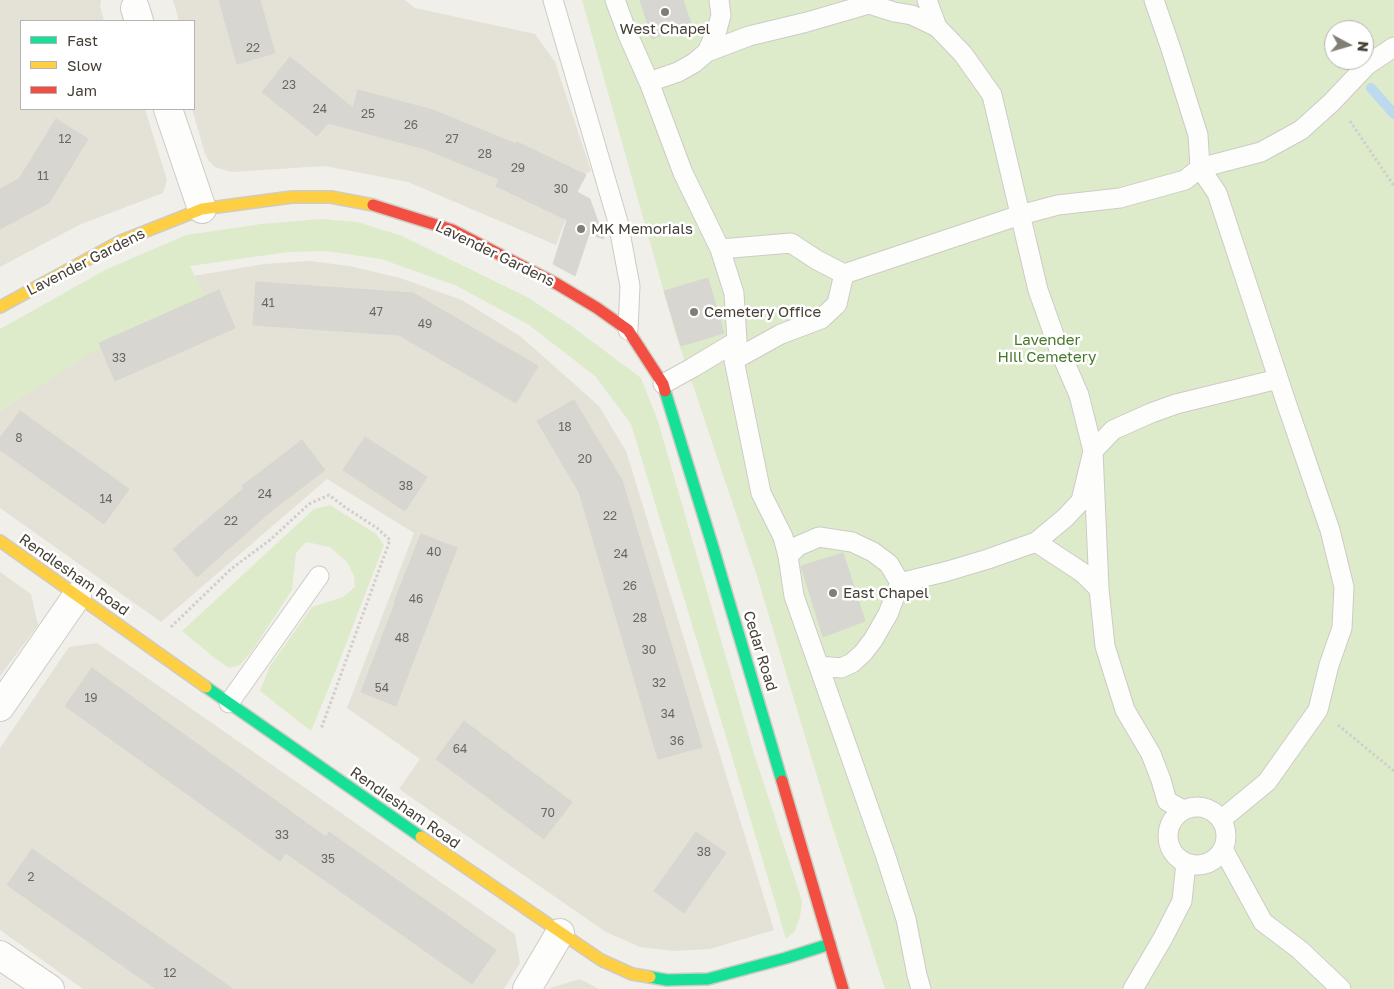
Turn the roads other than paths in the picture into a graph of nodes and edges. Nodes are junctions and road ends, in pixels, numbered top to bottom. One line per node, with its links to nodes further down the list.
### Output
1 (553, 0): 18 (lane)
2 (615, 0): 10 (lane)
3 (719, 0): 9 (lane)
4 (927, 0): 7 (lane)
5 (1154, 0): 12 (lane)
6 (871, 2): 7 (lane); 9 (lane)
7 (937, 27): 14 (lane)
8 (1394, 47): 12 (lane)
9 (707, 52): 10 (lane)
10 (649, 82): 15 (lane)
11 (168, 110): 13 (street)
12 (1200, 168): 14 (lane); 20 (lane)
13 (202, 209): 17 (street, Lavender Gardens); 18 (street, Lavender Gardens)
14 (1020, 216): 16 (lane); 22 (lane)
15 (720, 249): 16 (lane); 19 (lane)
16 (844, 274): 19 (lane)
17 (0, 307)
18 (628, 330): 21 (street, Cedar Road)
19 (736, 350): 21 (lane); 25 (lane)
20 (1278, 379): 22 (lane); 34 (lane)
21 (663, 384): 38 (street, Cedar Road)
22 (1093, 451): 24 (lane); 28 (lane)
23 (0, 541): 29 (street, Rendlesham Road)
24 (1036, 542): 27 (lane); 28 (lane)
25 (788, 556): 27 (lane); 30 (lane)
26 (319, 576): 31 (lane)
27 (900, 582): 30 (lane)
28 (1099, 589): 33 (lane)
29 (77, 596): 31 (street, Rendlesham Road); 32 (street)
30 (819, 666): 43 (lane)
31 (229, 703): 37 (street, Rendlesham Road)
32 (0, 707)
33 (1183, 810): 34 (lane); 36 (lane)
34 (1222, 819): 35 (lane)
35 (1223, 849): 36 (lane); 45 (lane)
36 (1186, 864): 44 (lane)
37 (560, 933): 38 (street, Rendlesham Road); 41 (street)
38 (830, 944): 42 (street, Cedar Road)
39 (0, 955): 40 (street)
40 (50, 989)
41 (527, 989)
42 (843, 989)
43 (921, 989)
44 (1133, 989)
45 (1341, 989)

